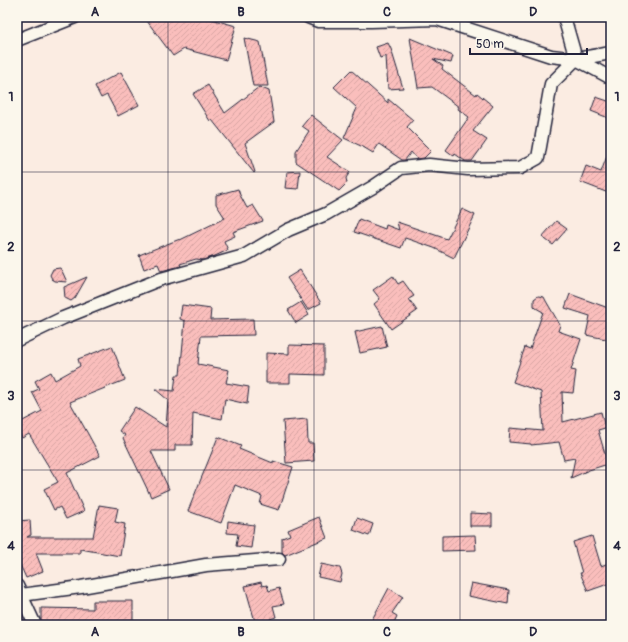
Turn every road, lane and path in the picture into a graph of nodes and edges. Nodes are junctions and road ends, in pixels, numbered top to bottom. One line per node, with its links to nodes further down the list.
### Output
1 (75, 17): 4 (street)
2 (308, 17): 6 (street)
3 (564, 17): 6 (street)
4 (17, 40)
5 (611, 53): 6 (street)
6 (576, 59): 7 (street); 8 (street)
7 (611, 78)
8 (17, 340)
9 (279, 559): 10 (street)
10 (19, 591): 11 (street)
11 (35, 625)

